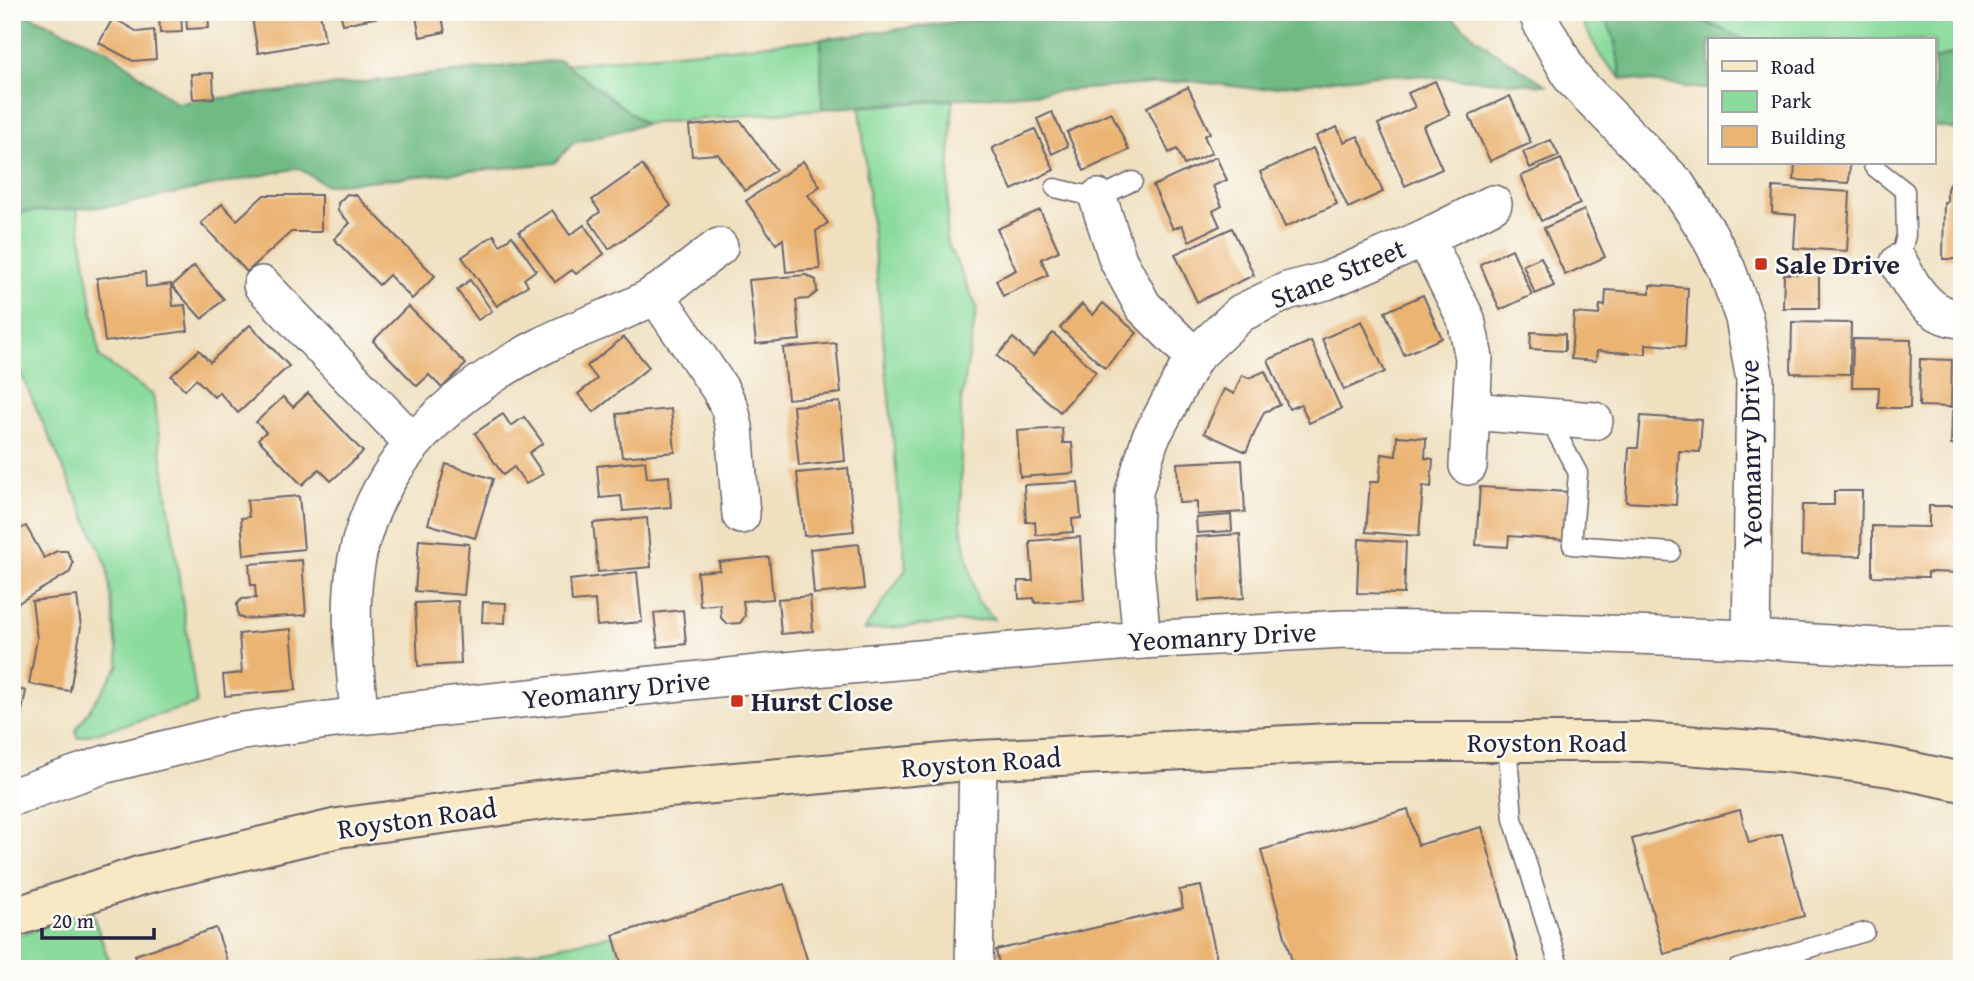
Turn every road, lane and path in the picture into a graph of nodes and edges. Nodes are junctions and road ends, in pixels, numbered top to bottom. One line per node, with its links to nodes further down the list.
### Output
1 (1537, 12): 21 (street, Yeomanry Drive)
2 (1873, 166): 9 (lane)
3 (1133, 181): 5 (lane)
4 (1055, 188): 5 (lane)
5 (1098, 198): 13 (street)
6 (1493, 204): 7 (street, Stane Street)
7 (1425, 238): 13 (street, Stane Street); 14 (street)
8 (719, 247): 11 (street)
9 (1899, 263): 12 (street)
10 (262, 285): 17 (street)
11 (655, 294): 17 (street); 19 (street)
12 (1962, 320)
13 (1194, 358): 22 (street, Stane Street)
14 (1471, 411): 15 (street); 18 (street)
15 (1548, 417): 16 (street); 20 (lane)
16 (1594, 421)
17 (414, 443): 24 (street)
18 (1468, 466)
19 (741, 515)
20 (1671, 552)
21 (1751, 639): 22 (street, Yeomanry Drive); 23 (street)
22 (1142, 640): 24 (street, Yeomanry Drive)
23 (1962, 646)
24 (359, 716): 28 (street, Yeomanry Drive)
25 (1507, 741): 26 (main road, Royston Road); 27 (main road, Royston Road); 32 (lane)
26 (978, 760): 29 (main road, Royston Road); 31 (street)
27 (1962, 782)
28 (12, 797)
29 (12, 918)
30 (1865, 932): 33 (lane)
31 (974, 969)
32 (1560, 969)
33 (1737, 969)

